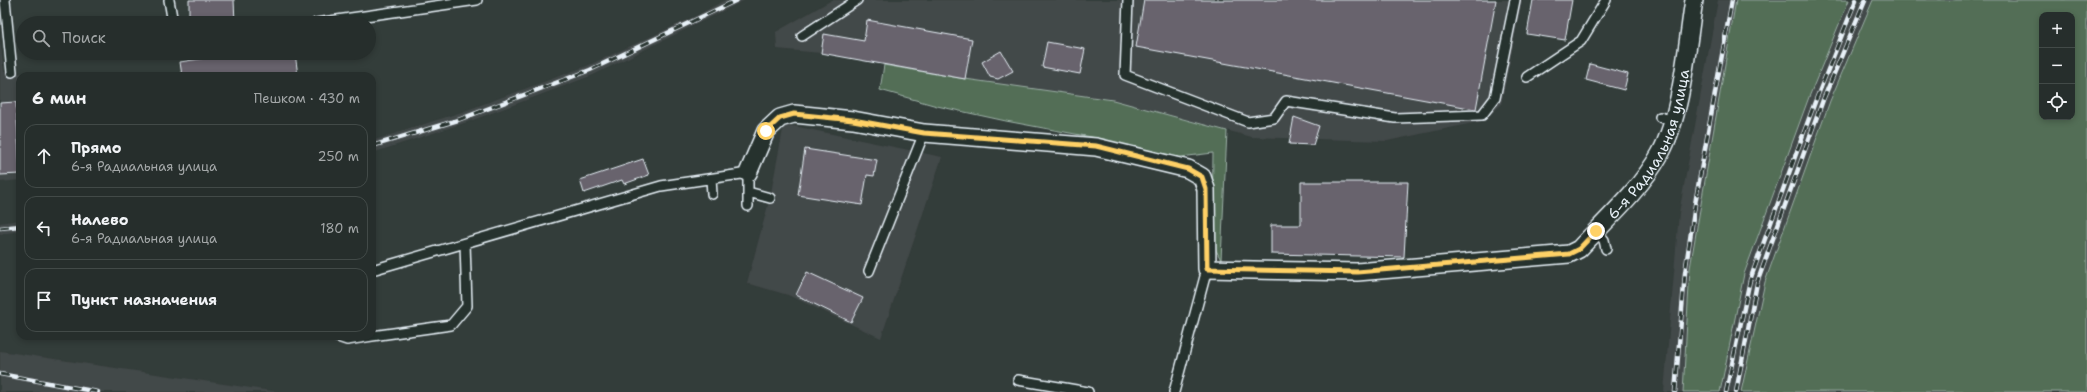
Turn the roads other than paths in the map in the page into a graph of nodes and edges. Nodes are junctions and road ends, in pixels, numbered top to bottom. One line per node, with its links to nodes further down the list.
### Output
1 (5, 0): 12 (lane)
2 (169, 0): 9 (lane)
3 (477, 0): 10 (lane)
4 (857, 0): 11 (lane)
5 (1128, 0): 6 (lane)
6 (1515, 0)
7 (1606, 0): 13 (lane)
8 (1694, 0): 21 (street, 6-я Радиальная улица)
9 (171, 16)
10 (365, 16)
11 (802, 36)
12 (12, 72)
13 (1527, 77)
14 (924, 133): 15 (street); 25 (street); 26 (lane)
15 (748, 173): 16 (lane); 17 (lane)
16 (711, 178): 18 (lane); 22 (lane)
17 (748, 192): 19 (lane); 20 (lane)
18 (712, 194)
19 (770, 198)
20 (748, 206)
21 (1596, 231): 23 (lane); 25 (street, 6-я Радиальная улица)
22 (465, 243): 24 (lane); 27 (lane)
23 (1606, 250)
24 (376, 269)
25 (1207, 269): 30 (lane)
26 (869, 271)
27 (376, 335)
28 (1018, 380): 29 (lane)
29 (1088, 392)
30 (1174, 392)

